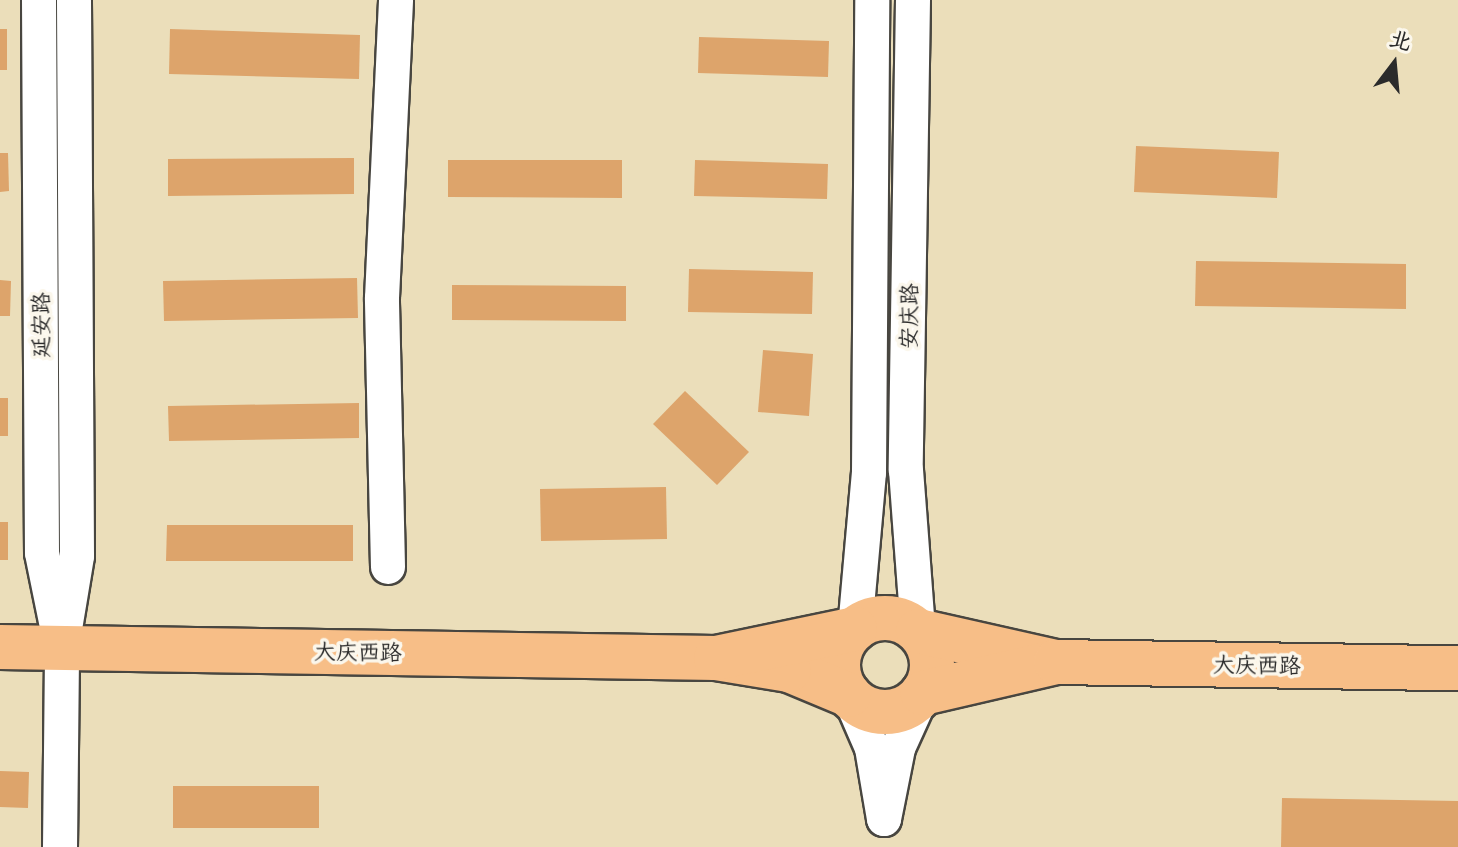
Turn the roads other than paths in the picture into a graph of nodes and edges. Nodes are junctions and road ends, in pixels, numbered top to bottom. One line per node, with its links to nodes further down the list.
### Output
1 (39, 0): 10 (street, 延安路)
2 (74, 0): 10 (street, 延安路)
3 (396, 0): 6 (street)
4 (872, 0): 7 (street, 安庆路)
5 (913, 0): 8 (street, 安庆路)
6 (388, 567)
7 (855, 629): 8 (main road); 11 (main road); 15 (main road)
8 (918, 631): 12 (main road); 14 (main road)
9 (0, 647): 10 (main road, 大庆西路)
10 (62, 647): 11 (main road, 大庆西路); 17 (street, 延安路)
11 (716, 658): 15 (main road)
12 (1056, 662): 13 (main road, 大庆西路); 14 (main road)
13 (1458, 668)
14 (923, 693): 15 (main road); 16 (street)
15 (849, 695): 16 (street)
16 (884, 833)
17 (60, 847)

